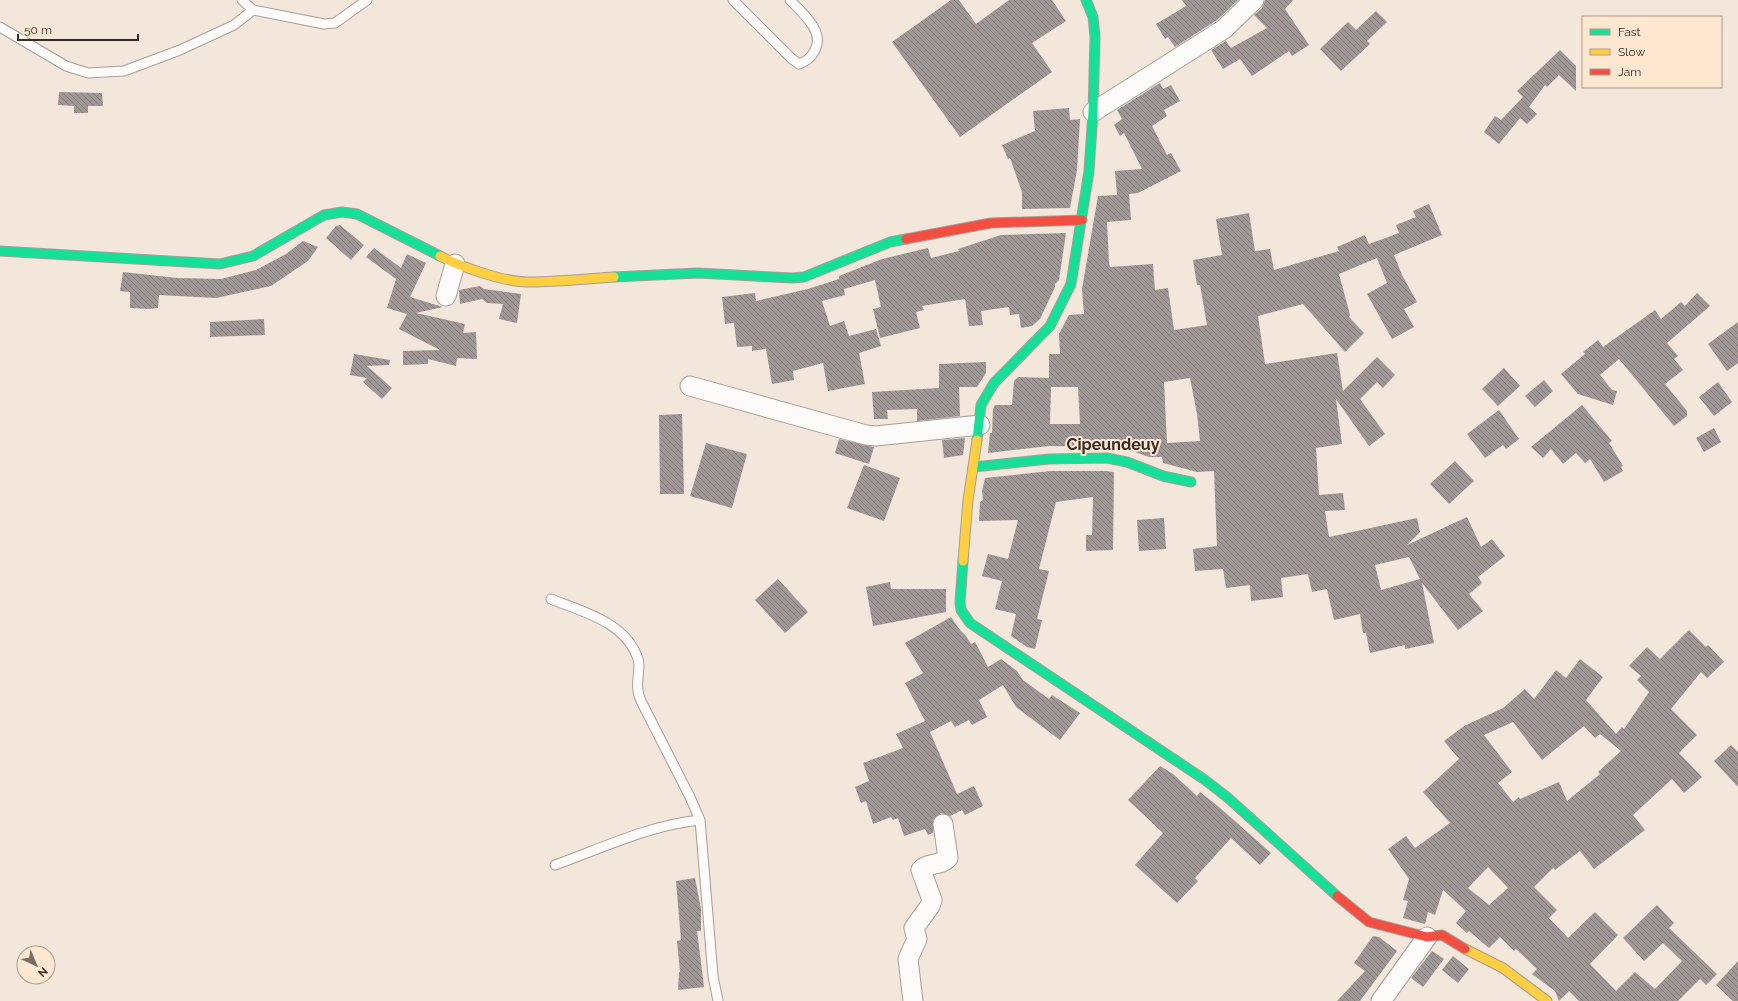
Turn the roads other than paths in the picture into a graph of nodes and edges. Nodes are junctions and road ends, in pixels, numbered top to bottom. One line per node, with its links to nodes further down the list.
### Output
1 (242, 0): 7 (lane)
2 (367, 0): 7 (lane)
3 (733, 0): 4 (lane)
4 (790, 0)
5 (1086, 0): 9 (street)
6 (1254, 0): 9 (street)
7 (253, 10): 8 (lane)
8 (0, 27)
9 (1093, 112): 10 (street)
10 (1082, 220): 12 (street); 15 (street)
11 (0, 250): 12 (street)
12 (455, 264): 13 (street)
13 (446, 296)
14 (690, 386): 15 (street)
15 (980, 425): 16 (street)
16 (974, 467): 17 (street); 22 (street)
17 (1191, 482)
18 (551, 599): 19 (lane)
19 (700, 820): 21 (lane); 23 (lane)
20 (943, 824): 24 (street)
21 (555, 865)
22 (1427, 937): 25 (street); 26 (street)
23 (718, 1001)
24 (913, 1001)
25 (1381, 1001)
26 (1547, 1001)

